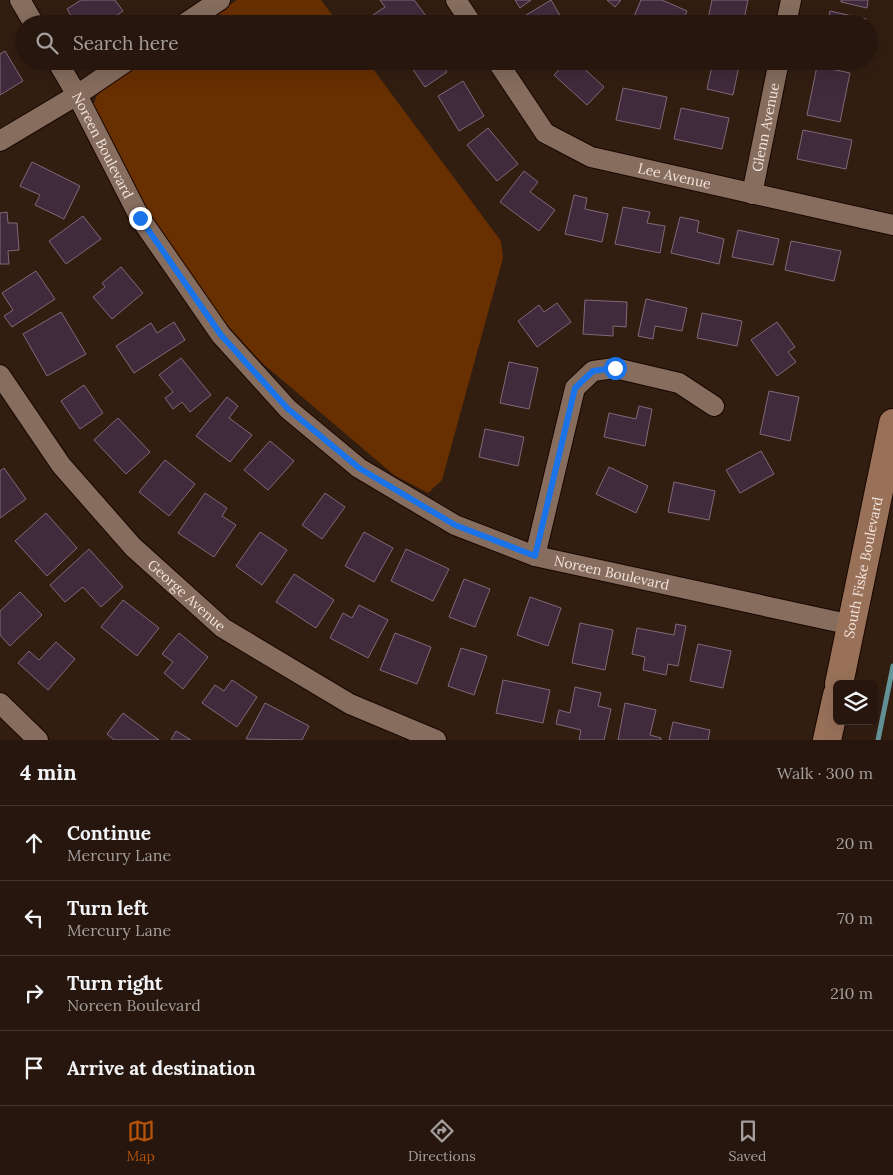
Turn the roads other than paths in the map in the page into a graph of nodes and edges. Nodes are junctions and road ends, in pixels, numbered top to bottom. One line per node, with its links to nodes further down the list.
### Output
1 (20, 0): 5 (street)
2 (220, 0): 6 (street)
3 (456, 0): 7 (street)
4 (791, 0): 8 (street)
5 (29, 15)
6 (198, 15)
7 (466, 15)
8 (788, 15)
9 (62, 70): 13 (street, Noreen Boulevard)
10 (114, 70): 13 (street)
11 (503, 70): 15 (street, Lee Avenue)
12 (777, 70): 15 (street, Glenn Avenue)
13 (77, 95): 14 (street); 21 (street, Noreen Boulevard)
14 (0, 141)
15 (752, 194): 16 (street, Lee Avenue)
16 (893, 225)
17 (0, 375): 27 (street, George Avenue)
18 (714, 406): 21 (street)
19 (893, 424): 20 (main road, South Fiske Boulevard)
20 (886, 501): 22 (main road, South Fiske Boulevard)
21 (535, 556): 22 (street, Noreen Boulevard)
22 (852, 625): 23 (main road, South Fiske Boulevard)
23 (840, 680)
24 (0, 703): 26 (street)
25 (833, 713): 28 (main road)
26 (38, 740)
27 (436, 740)
28 (827, 740)

